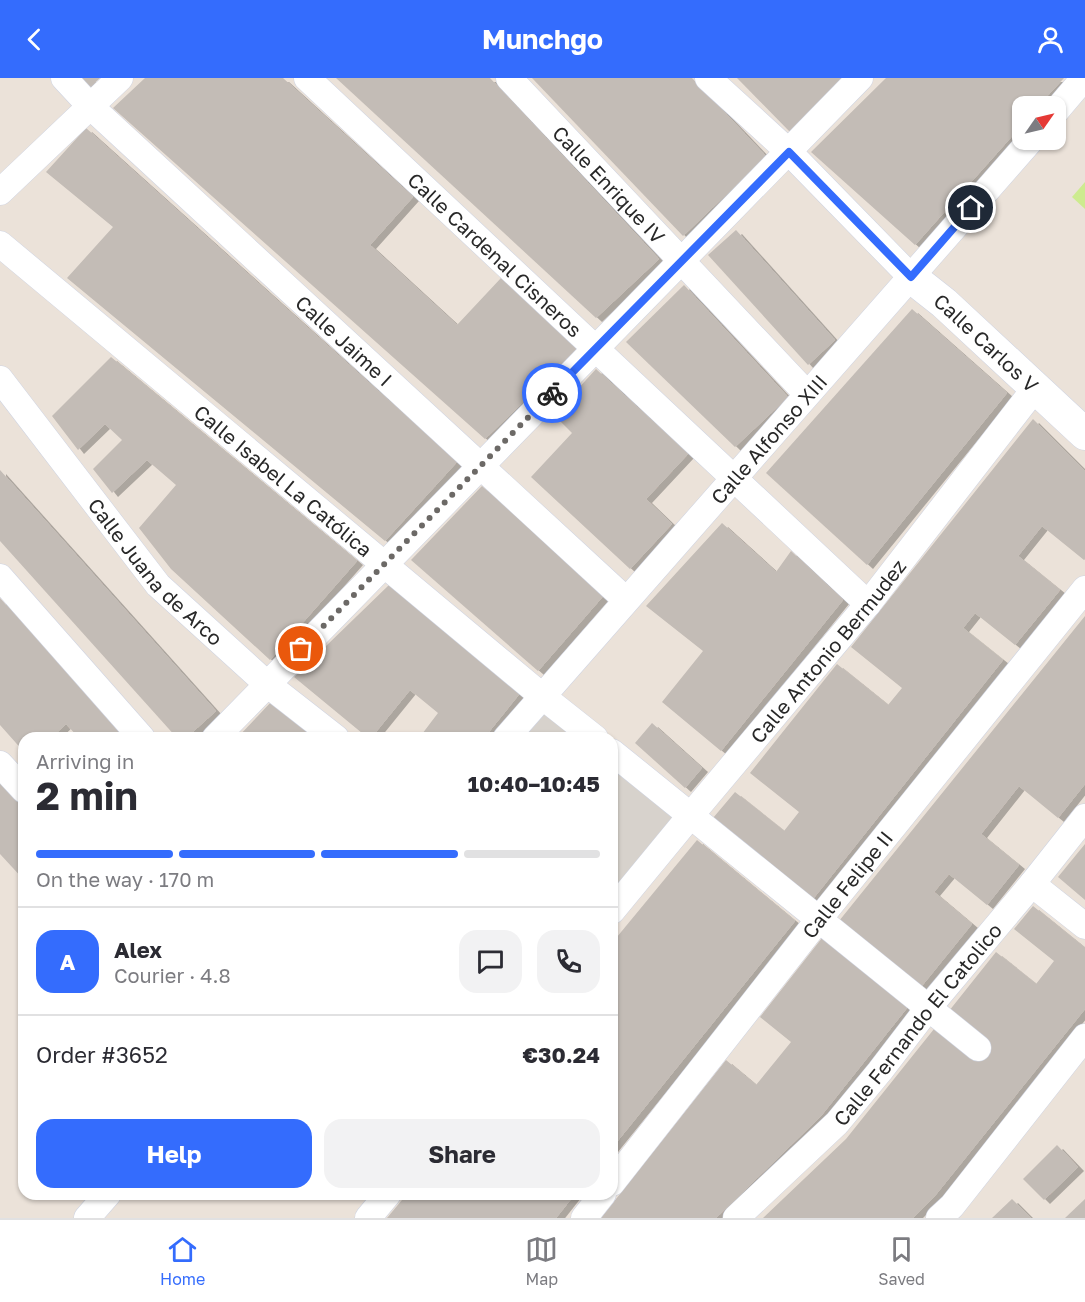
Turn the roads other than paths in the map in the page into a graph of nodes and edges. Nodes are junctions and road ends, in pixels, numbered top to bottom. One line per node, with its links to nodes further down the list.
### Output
1 (64, 78): 9 (street, Calle Jaime I)
2 (120, 78): 9 (street)
3 (306, 78): 16 (street, Calle Cardenal Cisneros)
4 (509, 78): 14 (street, Calle Enrique IV)
5 (708, 78): 11 (street, Calle Carlos V)
6 (860, 78): 11 (street)
7 (1084, 78): 8 (street)
8 (1066, 99)
9 (90, 106): 12 (street); 21 (street, Calle Jaime I)
10 (1022, 150): 15 (street, Calle Alfonso XIII)
11 (789, 152): 14 (street); 15 (street, Calle Carlos V)
12 (0, 192)
13 (0, 244): 23 (street, Calle Isabel La Católica)
14 (681, 261): 16 (street); 19 (street, Calle Enrique IV)
15 (911, 277): 18 (street, Calle Carlos V); 19 (street, Calle Alfonso XIII)
16 (596, 349): 21 (street); 22 (street, Calle Cardenal Cisneros)
17 (0, 379): 28 (street, Calle Juana de Arco)
18 (1036, 387): 20 (street, Calle Carlos V); 27 (street, Calle Antonio Bermudez)
19 (807, 394): 22 (street, Calle Alfonso XIII)
20 (1085, 434)
21 (480, 466): 23 (street); 26 (street, Calle Jaime I)
22 (733, 478): 26 (street, Calle Alfonso XIII); 27 (street, Calle Cardenal Cisneros)
23 (384, 564): 28 (street); 29 (street, Calle Isabel La Católica)
24 (0, 577): 30 (street)
25 (1085, 589): 42 (street, Calle Felipe II)
26 (626, 600): 29 (street, Calle Alfonso XIII)
27 (868, 604): 38 (street, Calle Antonio Bermudez)
28 (267, 684): 31 (street); 32 (street, Calle Juana de Arco)
29 (543, 696): 33 (street, Calle Alfonso XIII); 34 (street, Calle Isabel La Católica)
30 (137, 732)
31 (221, 732)
32 (328, 732)
33 (511, 732)
34 (588, 732)
35 (618, 757): 38 (street)
36 (0, 764): 37 (street)
37 (18, 784)
38 (691, 815): 41 (street, Calle Antonio Bermudez); 42 (street)
39 (1085, 817): 40 (street, Calle Fernando El Catolico)
40 (1032, 884): 43 (street); 44 (street, Calle Fernando El Catolico)
41 (618, 904)
42 (819, 919): 44 (street); 47 (street, Calle Felipe II)
43 (1085, 926)
44 (929, 1007): 46 (street); 54 (street, Calle Fernando El Catolico)
45 (1085, 1037): 55 (street)
46 (978, 1048)
47 (618, 1175)
48 (103, 1200): 51 (street)
49 (383, 1200): 52 (street)
50 (598, 1200): 53 (street)
51 (87, 1218)
52 (368, 1218)
53 (584, 1218)
54 (736, 1218)
55 (939, 1218)

